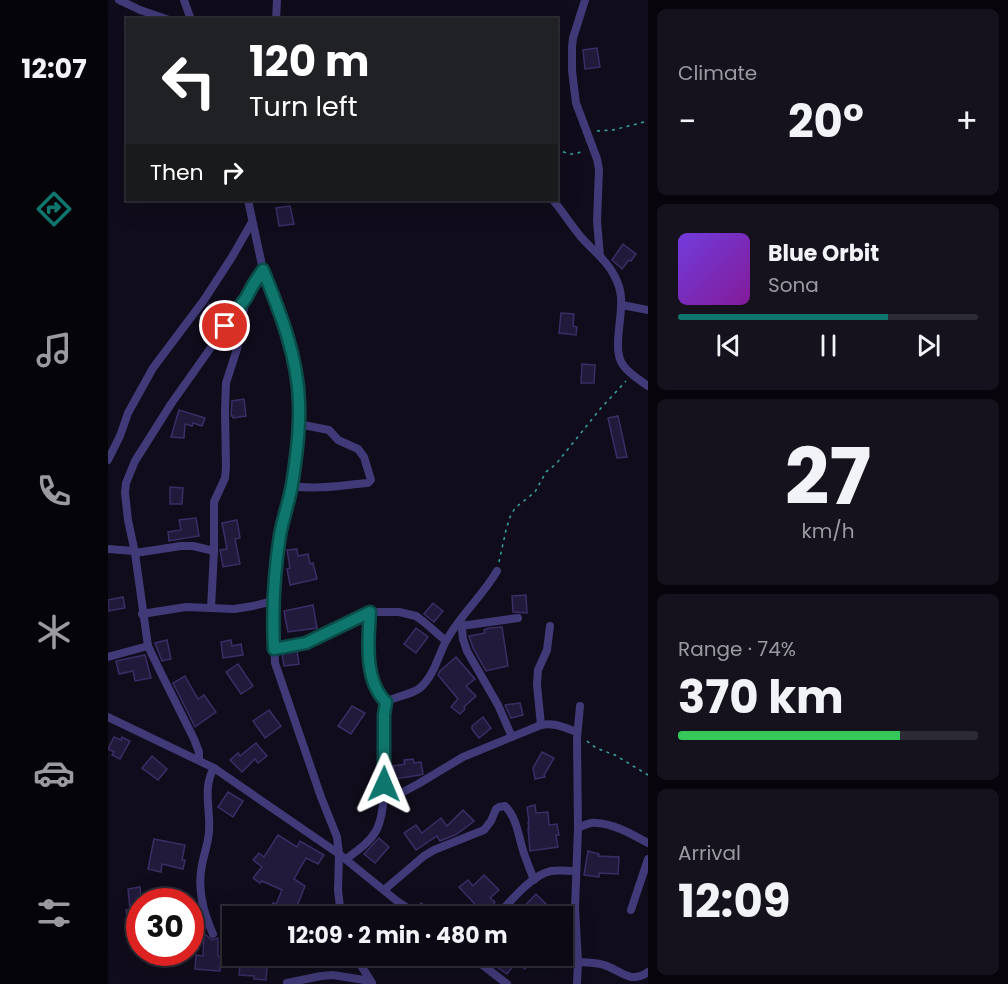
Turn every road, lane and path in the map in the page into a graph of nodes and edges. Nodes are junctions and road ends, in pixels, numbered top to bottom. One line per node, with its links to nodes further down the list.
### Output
1 (119, 0): 5 (street)
2 (184, 0): 6 (street)
3 (278, 0): 7 (street)
4 (585, 0): 9 (street)
5 (163, 18)
6 (190, 18)
7 (276, 18)
8 (648, 121): 9 (path)
9 (588, 135): 11 (street)
10 (558, 149): 11 (path)
11 (594, 150): 15 (street)
12 (248, 201): 14 (street)
13 (554, 201): 15 (street)
14 (252, 222): 16 (street); 23 (street)
15 (600, 256): 18 (street)
16 (263, 270): 17 (street); 22 (street)
17 (246, 298): 26 (street); 27 (street)
18 (621, 305): 19 (street); 20 (street)
19 (648, 310)
20 (632, 374): 21 (street); 28 (path)
21 (648, 386)
22 (298, 424): 24 (street); 24 (street)
23 (108, 460)
24 (292, 486): 29 (street)
25 (108, 549): 27 (street)
26 (213, 551): 27 (street); 30 (street)
27 (134, 552): 32 (street)
28 (497, 571): 34 (street)
29 (273, 601): 30 (street); 38 (street)
30 (211, 608): 32 (street)
31 (370, 612): 36 (street); 38 (street); 40 (street)
32 (142, 614): 37 (street)
33 (518, 618): 34 (street)
34 (461, 623): 36 (street); 45 (street)
35 (550, 626): 43 (street)
36 (446, 641): 40 (street)
37 (148, 646): 39 (street); 46 (street)
38 (274, 649): 52 (street)
39 (108, 657)
40 (386, 702): 49 (street)
41 (580, 706): 44 (street)
42 (108, 717): 46 (street)
43 (541, 726): 44 (street); 45 (street)
44 (577, 735): 48 (path); 50 (street)
45 (512, 737): 49 (street)
46 (199, 759): 47 (street)
47 (214, 768): 52 (street); 61 (street)
48 (648, 775)
49 (384, 797): 52 (street)
50 (578, 828): 51 (street); 54 (street)
51 (648, 843)
52 (342, 856): 56 (street); 57 (street)
53 (648, 859): 60 (street)
54 (575, 871): 55 (street); 62 (street)
55 (534, 880): 56 (street); 59 (street)
56 (384, 891): 58 (street)
57 (340, 906)
58 (405, 906)
59 (507, 906)
60 (631, 910)
61 (213, 934)
62 (578, 962): 65 (street); 70 (street)
63 (361, 966): 67 (street)
64 (484, 966): 69 (street)
65 (648, 972)
66 (351, 980): 67 (street); 68 (street)
67 (371, 982)
68 (287, 983)
69 (507, 984)
70 (577, 984)

